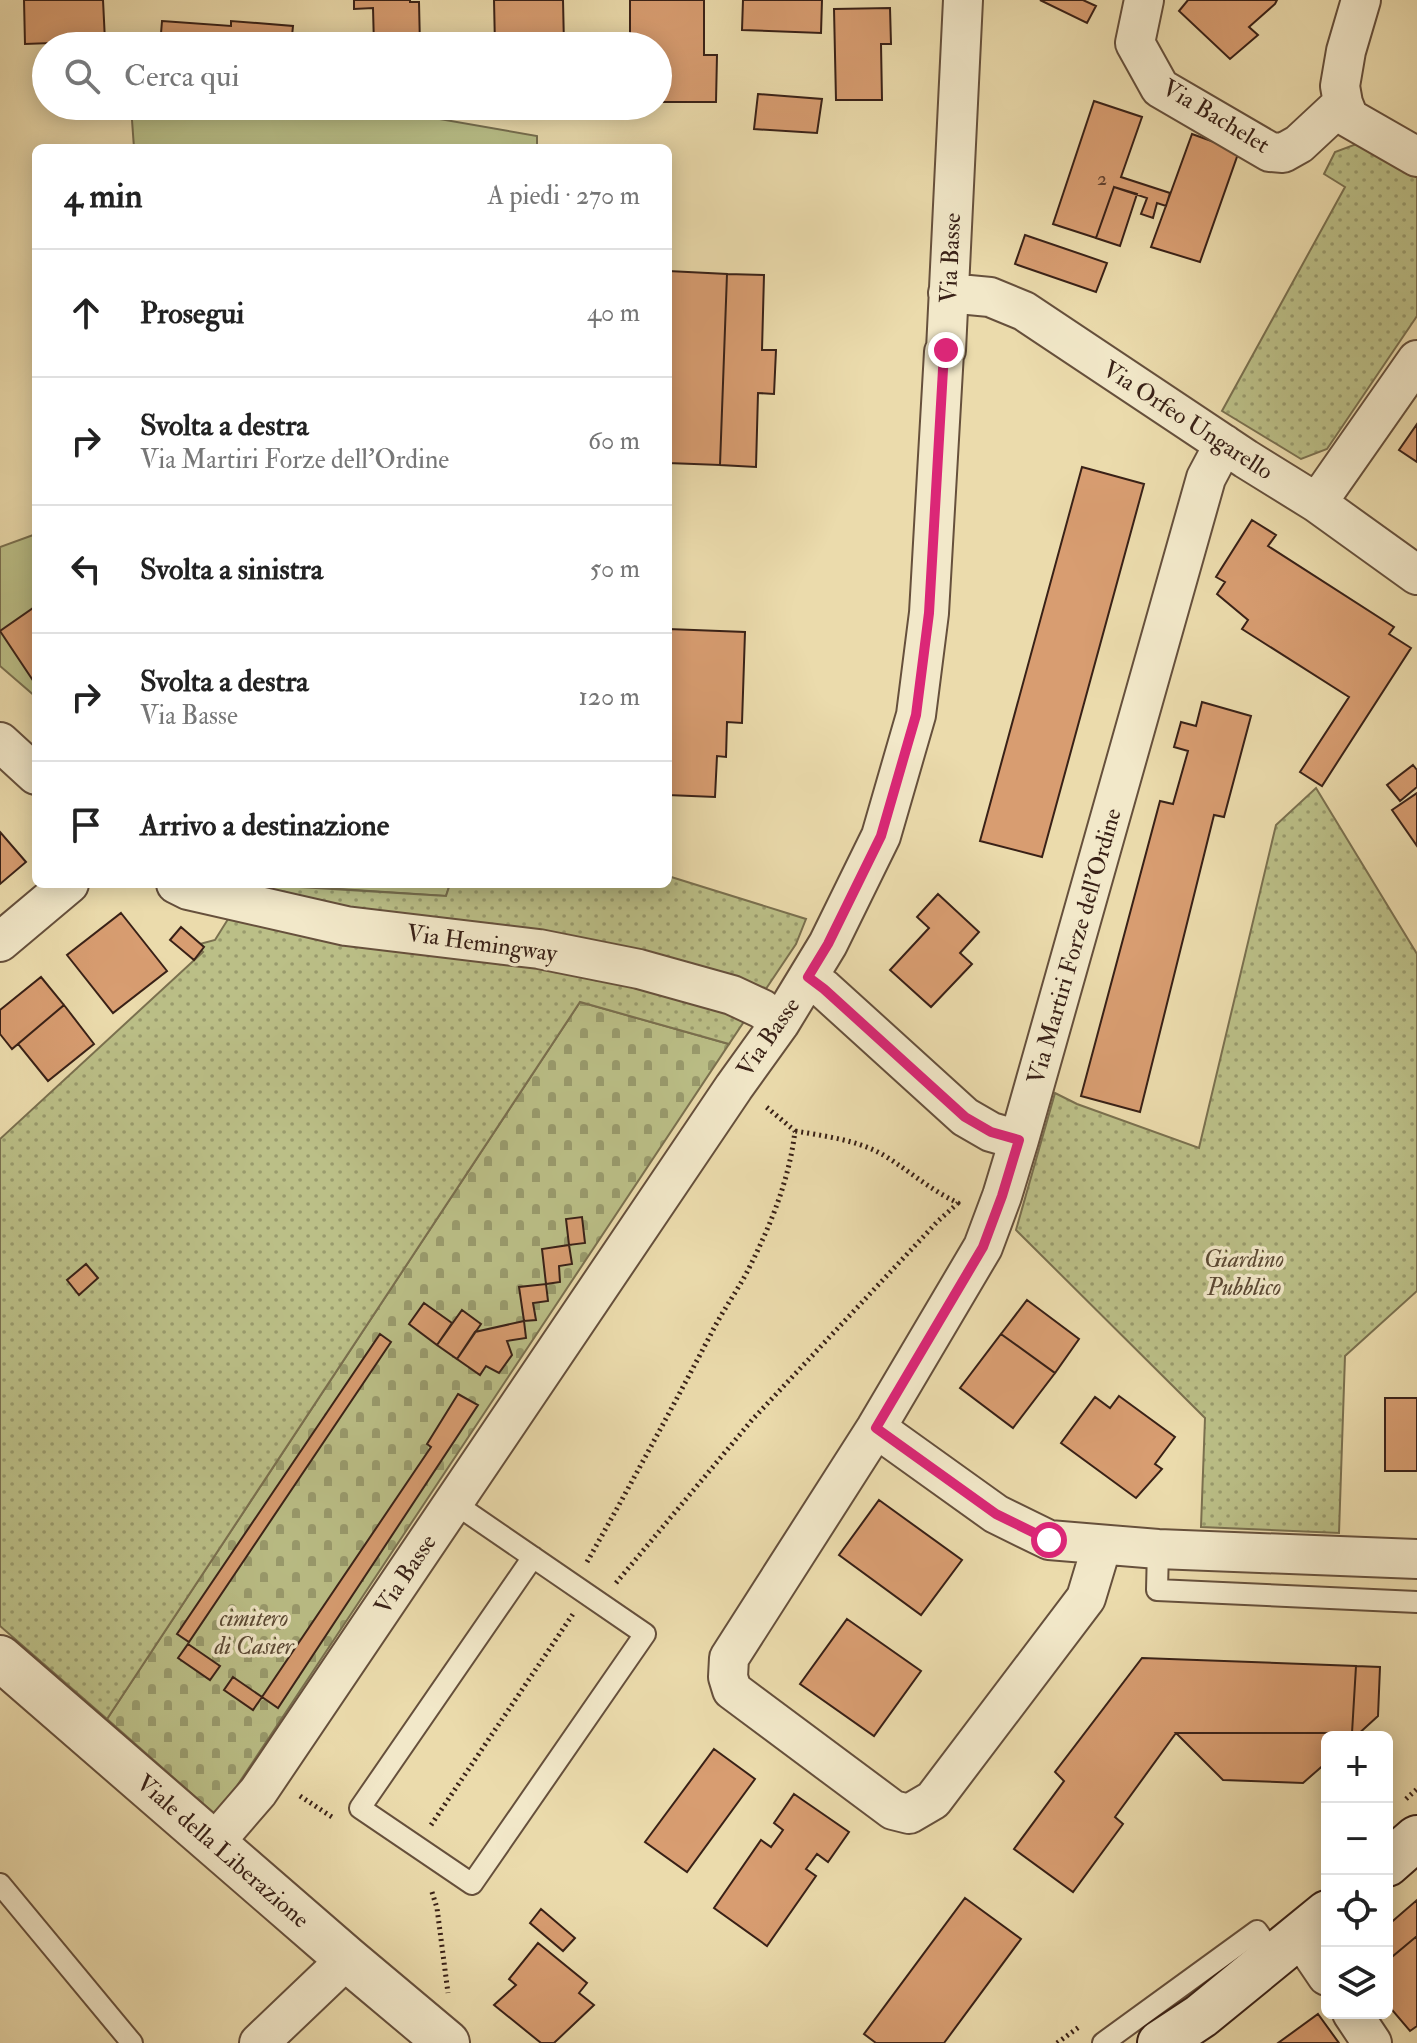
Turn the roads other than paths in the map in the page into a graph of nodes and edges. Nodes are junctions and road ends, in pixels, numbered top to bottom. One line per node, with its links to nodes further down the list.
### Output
1 (963, 0): 6 (street, Via Basse)
2 (1144, 0): 4 (street, Via Bachelet)
3 (1361, 0): 4 (street)
4 (1343, 103): 5 (street)
5 (1417, 157)
6 (948, 293): 8 (street, Via Orfeo Ungarello); 16 (street, Via Basse)
7 (1417, 360): 9 (street)
8 (1224, 444): 9 (street, Via Orfeo Ungarello); 18 (street, Via Martiri Forze dell'Ordine)
9 (1317, 503): 10 (street, Via Orfeo Ungarello)
10 (1417, 575)
11 (0, 742): 12 (street)
12 (32, 771)
13 (64, 888): 15 (street)
14 (184, 888): 17 (street, Via Hemingway)
15 (0, 942)
16 (808, 977): 17 (street, Via Basse); 18 (street)
17 (780, 1023): 20 (street, Via Basse)
18 (1019, 1140): 19 (street, Via Martiri Forze dell'Ordine)
19 (876, 1428): 21 (street); 21 (street, Via Martiri Forze dell'Ordine)
20 (454, 1503): 23 (lane); 28 (street, Via Basse)
21 (1102, 1545): 22 (street)
22 (1158, 1549): 24 (street); 25 (lane)
23 (533, 1557): 23 (lane)
24 (1417, 1559)
25 (1417, 1602)
26 (0, 1658): 28 (street, Viale della Liberazione)
27 (1417, 1838): 29 (street)
28 (214, 1843): 32 (street, Viale della Liberazione)
29 (1393, 1859)
30 (0, 1884): 36 (lane)
31 (1301, 1935): 33 (street); 38 (lane); 39 (street)
32 (347, 1959): 35 (street, Viale della Liberazione); 37 (street)
33 (1321, 1967)
34 (1356, 2019): 40 (street)
35 (448, 2023)
36 (132, 2043)
37 (259, 2043)
38 (1103, 2043)
39 (1160, 2043)
40 (1372, 2043)

